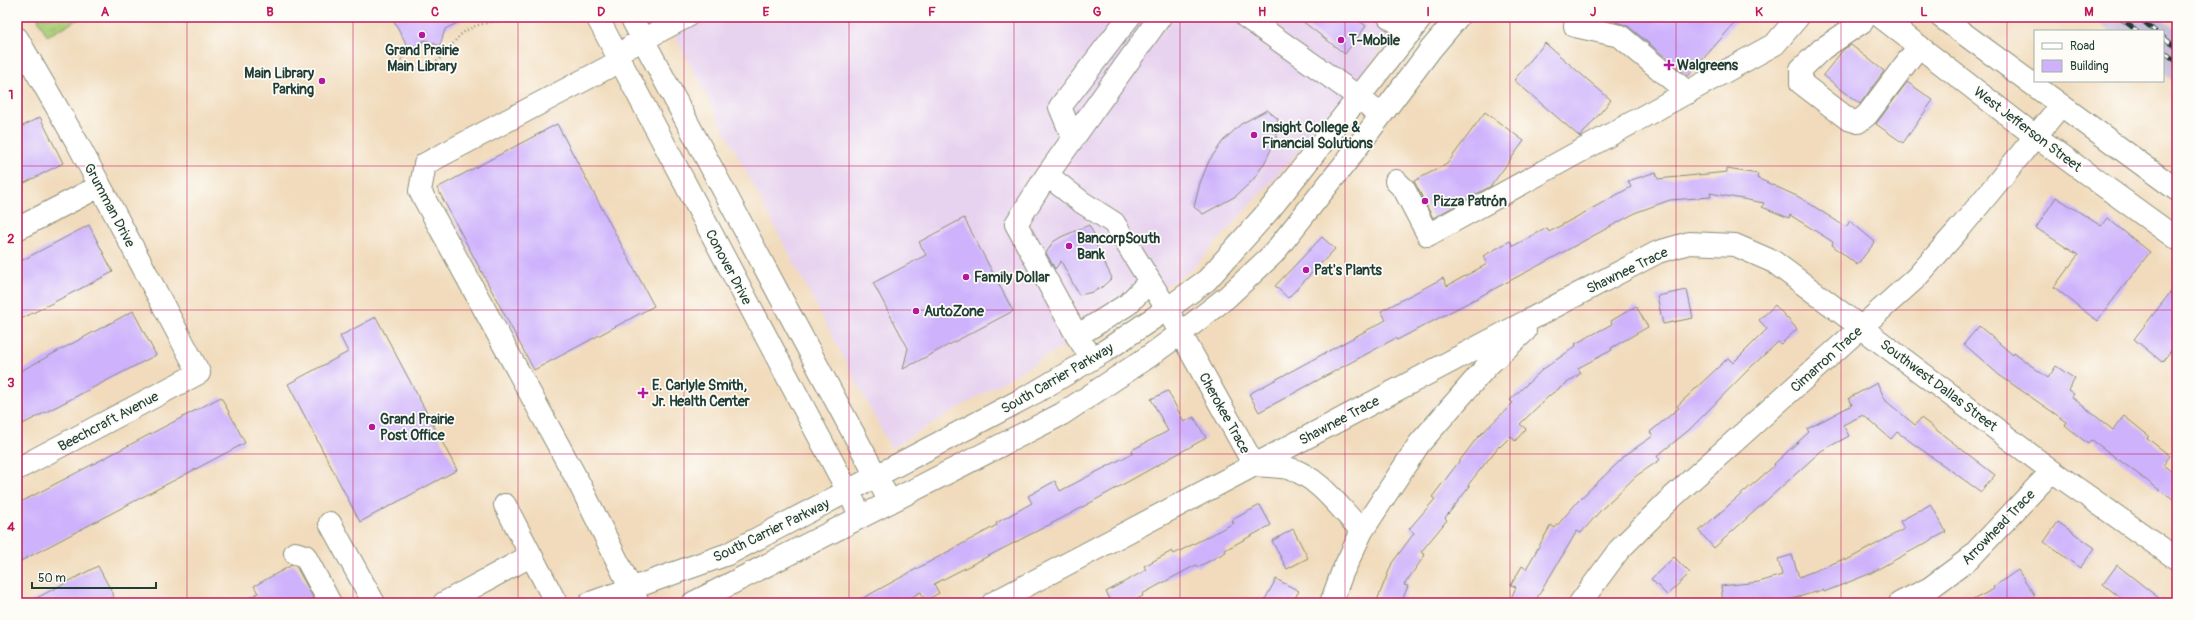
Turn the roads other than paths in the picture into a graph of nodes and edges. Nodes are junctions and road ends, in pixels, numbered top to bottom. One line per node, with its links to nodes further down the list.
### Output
1 (597, 17): 18 (street, Conover Drive)
2 (631, 17): 16 (street)
3 (686, 17): 16 (street)
4 (1129, 17): 24 (street)
5 (1160, 17): 24 (street)
6 (1246, 17): 20 (street)
7 (1390, 17): 13 (street)
8 (1458, 17): 22 (street, South Carrier Parkway)
9 (1798, 17): 19 (street)
10 (1865, 17): 17 (street)
11 (1881, 17): 17 (street, West Jefferson Street)
12 (1941, 17): 21 (street)
13 (1417, 24): 20 (street, South Carrier Parkway)
14 (1575, 26): 19 (street)
15 (17, 38): 27 (street, Grumman Drive)
16 (643, 40): 18 (street); 43 (street)
17 (1918, 46): 23 (street, West Jefferson Street)
18 (618, 57): 44 (street, Conover Drive); 53 (street)
19 (1684, 95): 26 (street)
20 (1360, 98): 22 (street); 33 (street, South Carrier Parkway)
21 (2061, 105): 23 (street, Cimarron Trace); 28 (street)
22 (1380, 115): 36 (street, South Carrier Parkway)
23 (2035, 136): 30 (street, West Jefferson Street); 35 (street, Cimarron Trace)
24 (1073, 138): 25 (street)
25 (1047, 175): 32 (street, Cherokee Trace); 37 (street)
26 (1396, 181)
27 (100, 186): 29 (street); 39 (street, Grumman Drive)
28 (2177, 190)
29 (17, 229)
30 (2177, 239)
31 (1689, 243): 34 (street, Shawnee Trace); 35 (street, Southwest Dallas Street)
32 (1149, 282): 33 (street, Cherokee Trace); 37 (street)
33 (1167, 309): 36 (street, Cherokee Trace); 38 (street, South Carrier Parkway)
34 (1546, 311): 40 (street, Shawnee Trace); 49 (street)
35 (1862, 327): 42 (street, Southwest Dallas Street); 62 (street, Cimarron Trace)
36 (1180, 332): 40 (street, Cherokee Trace); 45 (street, South Carrier Parkway)
37 (1077, 336): 38 (street)
38 (1092, 358): 43 (street, South Carrier Parkway)
39 (199, 373): 41 (street, Beechcraft Avenue)
40 (1254, 465): 49 (street, Cherokee Trace); 60 (street, Shawnee Trace)
41 (17, 469)
42 (2052, 471): 52 (street, Southwest Dallas Street); 63 (street, Arrowhead Trace)
43 (875, 477): 44 (street, South Carrier Parkway); 45 (street)
44 (848, 491): 47 (street, Conover Drive); 53 (street, South Carrier Parkway)
45 (890, 502): 47 (street, South Carrier Parkway)
46 (505, 505): 51 (street)
47 (861, 516): 59 (street, South Carrier Parkway)
48 (330, 523): 55 (street)
49 (1362, 531): 61 (street)
50 (295, 553): 54 (street)
51 (532, 557): 56 (street); 57 (street)
52 (2177, 559)
53 (634, 596): 58 (street, South Carrier Parkway)
54 (330, 603)
55 (374, 603)
56 (444, 603)
57 (556, 603)
58 (590, 603)
59 (693, 603)
60 (993, 603)
61 (1331, 603)
62 (1580, 603)
63 (1900, 603)

